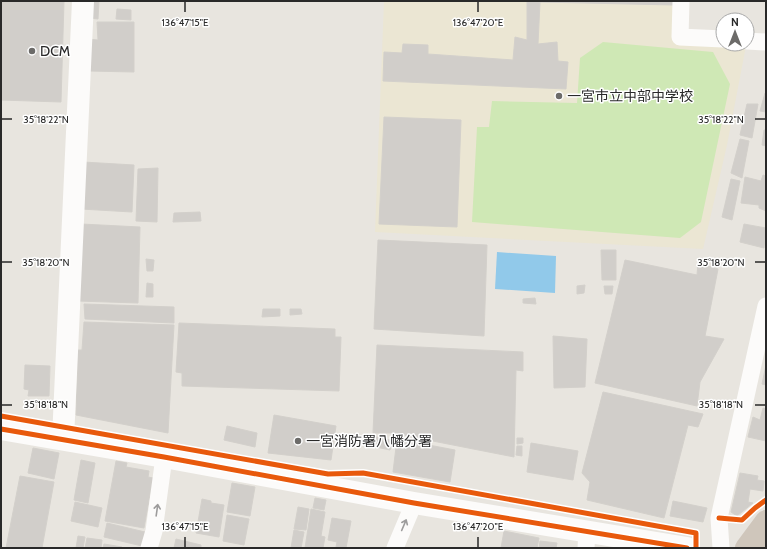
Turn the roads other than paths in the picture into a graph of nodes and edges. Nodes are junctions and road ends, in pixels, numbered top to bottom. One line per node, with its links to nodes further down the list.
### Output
1 (84, 1): 8 (street)
2 (681, 1): 3 (street)
3 (715, 39)
4 (755, 41): 5 (street)
5 (766, 42)
6 (765, 313): 16 (street)
7 (1, 429): 8 (street)
8 (63, 439): 9 (street)
9 (164, 457): 10 (street); 13 (street, one-way to 9)
10 (414, 503): 12 (street); 14 (street, one-way to 10)
11 (766, 521): 17 (highway)
12 (587, 540): 15 (street)
13 (148, 548)
14 (395, 548)
15 (687, 548)
16 (721, 548)
17 (746, 548)

